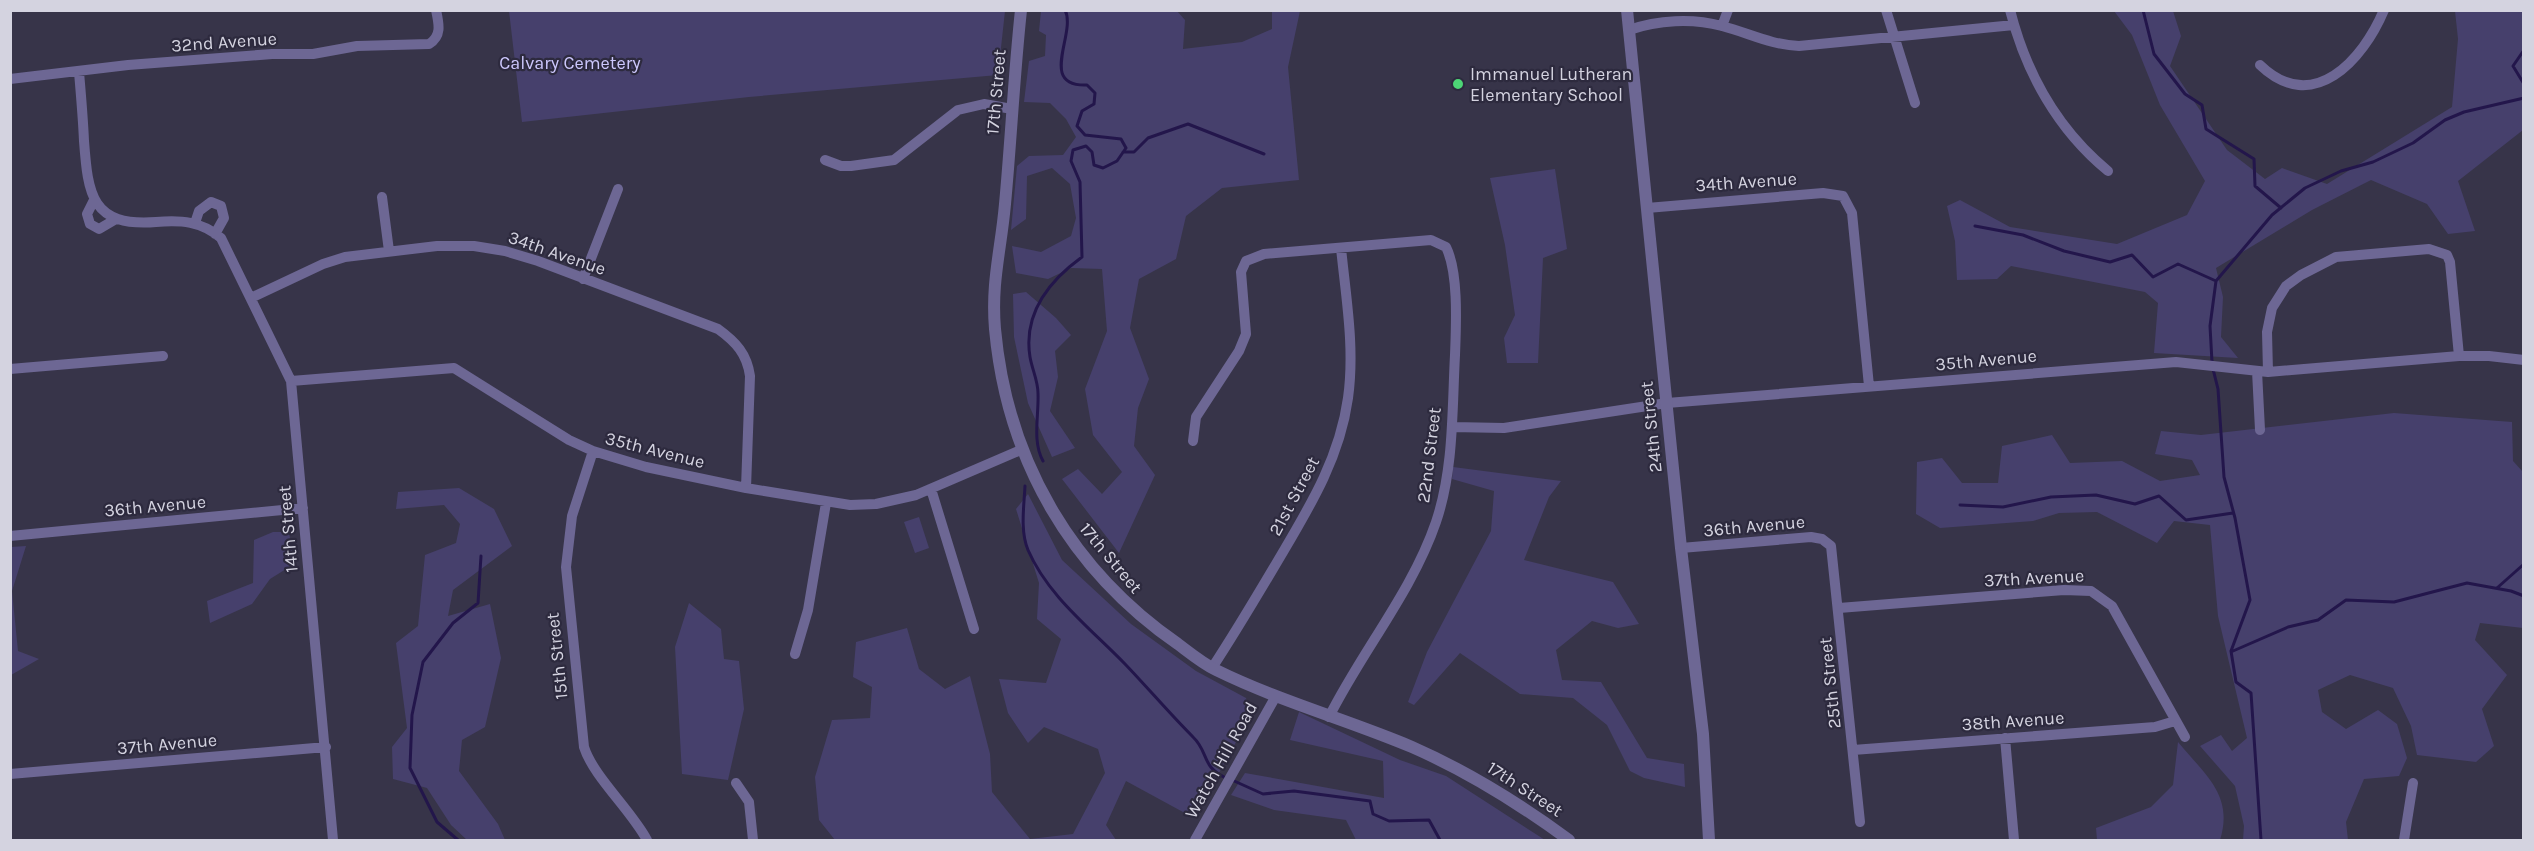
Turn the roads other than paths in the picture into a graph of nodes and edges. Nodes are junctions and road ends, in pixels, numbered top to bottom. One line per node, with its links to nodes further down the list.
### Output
1 (436, 10): 13 (street, 32nd Avenue)
2 (1021, 10): 16 (street, 17th Street)
3 (1627, 10): 10 (street, 24th Street)
4 (1728, 10): 9 (street)
5 (1886, 10): 11 (street)
6 (2010, 10): 8 (street)
7 (2384, 10): 12 (street)
8 (2014, 25): 11 (street); 18 (street)
9 (1722, 26): 10 (street); 11 (street)
10 (1629, 30): 22 (street, 24th Street)
11 (1894, 37): 15 (street)
12 (2260, 65)
13 (79, 72): 14 (street, 32nd Avenue); 21 (street, 14th Street)
14 (10, 79)
15 (1915, 103)
16 (1012, 109): 17 (street); 43 (street, 17th Street)
17 (825, 160)
18 (2108, 171)
19 (618, 189): 30 (street)
20 (382, 197): 28 (street)
21 (94, 200): 23 (street); 23 (street, 14th Street)
22 (1647, 208): 38 (street, 34th Avenue); 39 (street, 24th Street)
23 (116, 219): 24 (street, 14th Street)
24 (195, 223): 25 (street, 14th Street); 25 (street)
25 (216, 234): 31 (street, 14th Street)
26 (2368, 241): 29 (street)
27 (1341, 248): 40 (street, 22nd Street); 42 (street); 55 (street, 21st Street)
28 (388, 251): 30 (street, 34th Avenue); 31 (street, 34th Avenue)
29 (2370, 253): 33 (street); 36 (street)
30 (583, 279): 45 (street, 34th Avenue)
31 (251, 298): 37 (street, 14th Street)
32 (163, 356): 35 (street)
33 (2459, 356): 34 (street, 35th Avenue); 36 (street, 35th Avenue)
34 (2523, 360)
35 (10, 369)
36 (2262, 371): 38 (street, 35th Avenue); 41 (street)
37 (291, 381): 44 (street, 35th Avenue); 48 (street, 14th Street)
38 (1869, 386): 39 (street, 35th Avenue)
39 (1667, 403): 40 (street, 35th Avenue); 51 (street, 24th Street)
40 (1452, 427): 57 (street, 22nd Street)
41 (2260, 430)
42 (1193, 441)
43 (1023, 449): 46 (street, 35th Avenue); 55 (street, 17th Street)
44 (592, 451): 45 (street, 35th Avenue); 68 (street, 15th Street)
45 (746, 488): 47 (street, 35th Avenue)
46 (931, 489): 47 (street, 35th Avenue); 53 (street)
47 (826, 503): 54 (street)
48 (303, 508): 49 (street, 36th Avenue); 61 (street, 14th Street)
49 (10, 536)
50 (1828, 543): 51 (street, 36th Avenue); 52 (street, 25th Street)
51 (1681, 548): 72 (street, 24th Street)
52 (1839, 608): 58 (street, 37th Avenue); 62 (street, 25th Street)
53 (974, 629)
54 (795, 654)
55 (1212, 668): 56 (street, 17th Street)
56 (1276, 696): 57 (street, 17th Street); 70 (street, Watch Hill Road)
57 (1329, 717): 71 (street, 17th Street)
58 (2175, 721): 59 (street, 37th Avenue); 60 (street, 38th Avenue)
59 (2185, 737)
60 (2005, 738): 62 (street, 38th Avenue); 73 (street)
61 (326, 747): 63 (street, 37th Avenue); 67 (street, 14th Street)
62 (1853, 750): 66 (street, 25th Street)
63 (10, 774)
64 (736, 783): 69 (street)
65 (2413, 783): 74 (street)
66 (1860, 822)
67 (333, 840)
68 (647, 840)
69 (753, 840)
70 (1195, 840)
71 (1569, 840)
72 (1709, 840)
73 (2014, 840)
74 (2404, 840)

